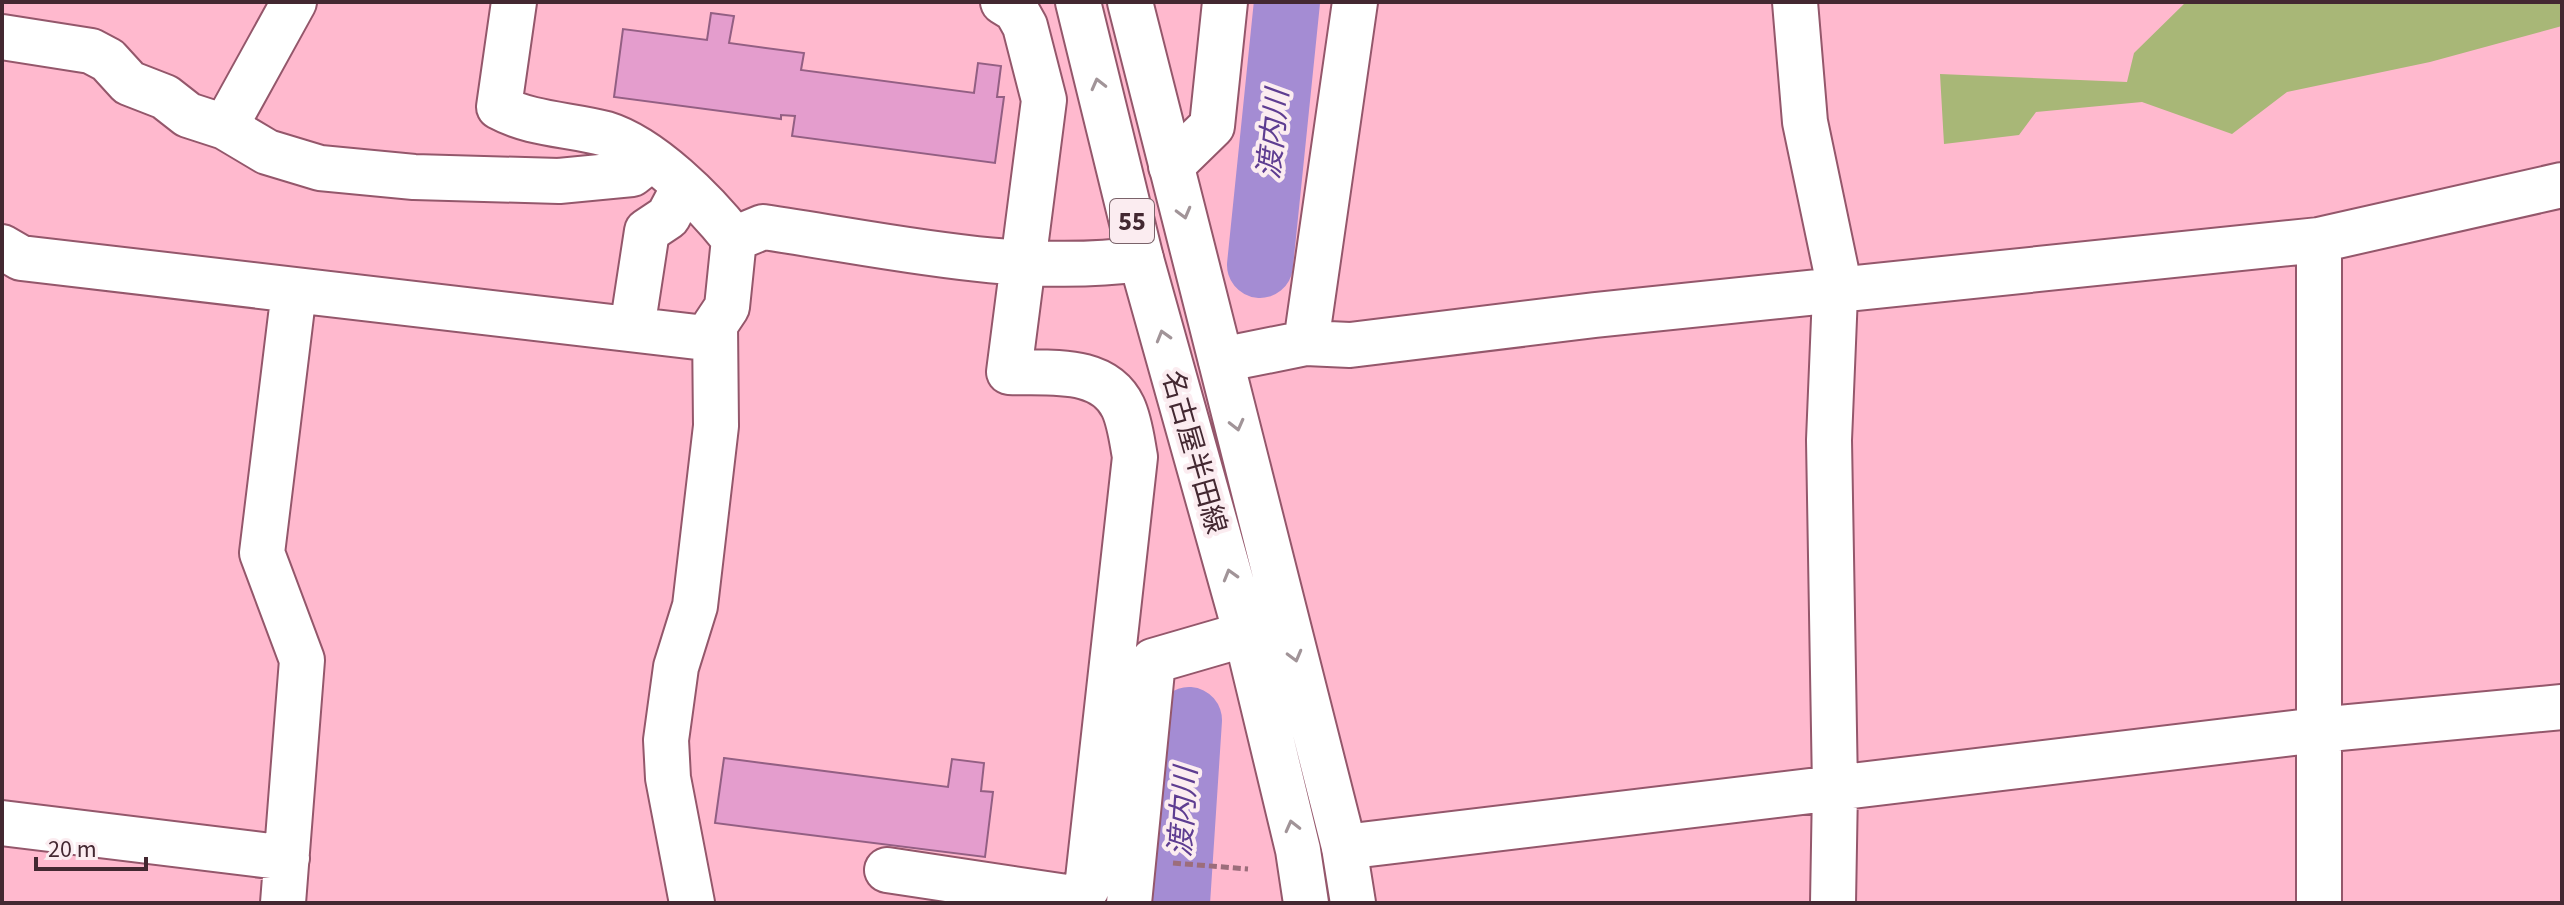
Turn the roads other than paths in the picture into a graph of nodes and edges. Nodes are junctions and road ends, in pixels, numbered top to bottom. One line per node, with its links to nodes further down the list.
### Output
1 (294, 2): 10 (street)
2 (514, 2): 11 (street)
3 (1003, 2): 19 (street)
4 (1078, 2): 18 (street, 名古屋半田線 / 55, one-way to 4)
5 (1130, 2): 12 (street, 名古屋半田線 / 55)
6 (1225, 2): 12 (street)
7 (1355, 2): 24 (street)
8 (1795, 2): 20 (street)
9 (2, 37): 10 (street)
10 (225, 127): 11 (street)
11 (651, 159): 14 (street)
12 (1171, 166): 25 (street, 名古屋半田線 / 55, one-way to 25)
13 (2562, 185): 16 (street)
14 (684, 187): 15 (street); 22 (street)
15 (734, 239): 19 (street); 23 (street)
16 (2319, 240): 20 (street); 28 (street)
17 (2, 247): 21 (street)
18 (1141, 259): 19 (street); 26 (street, 名古屋半田線 / 55, one-way to 18)
19 (1025, 263): 34 (street)
20 (1836, 290): 24 (street); 29 (street)
21 (294, 291): 22 (street); 32 (street)
22 (632, 329): 23 (street)
23 (714, 339): 36 (street)
24 (1306, 343): 25 (street)
25 (1221, 360): 31 (street, 名古屋半田線 / 55, one-way to 31)
26 (1246, 634): 37 (street); 38 (street, 名古屋半田線 / 55, one-way to 26)
27 (2562, 707): 28 (street)
28 (2318, 730): 29 (street); 41 (street)
29 (1835, 788): 31 (street); 40 (street)
30 (2, 823): 32 (street)
31 (1344, 847): 39 (street, 名古屋半田線 / 55)
32 (287, 858): 35 (street)
33 (887, 870): 34 (street)
34 (1073, 901)
35 (283, 903)
36 (692, 903)
37 (1129, 903)
38 (1306, 903)
39 (1353, 903)
40 (1833, 903)
41 (2319, 903)

